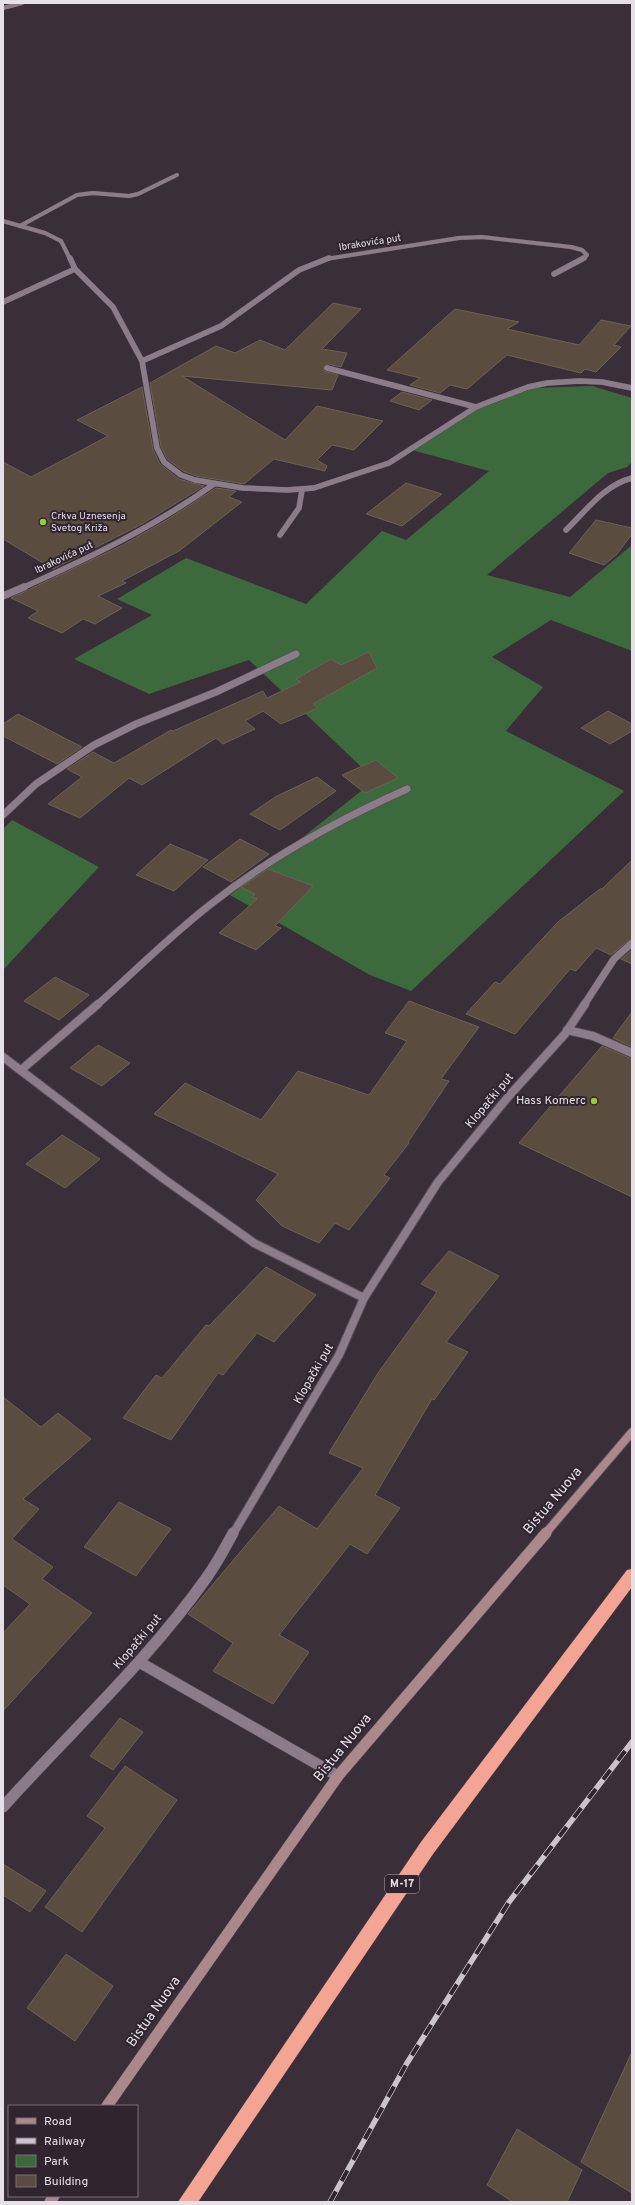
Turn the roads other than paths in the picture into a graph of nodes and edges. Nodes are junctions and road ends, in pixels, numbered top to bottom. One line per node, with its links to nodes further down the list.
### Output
1 (22, 3): 2 (street)
2 (3, 8)
3 (177, 175): 5 (street)
4 (3, 221): 5 (street)
5 (20, 226): 6 (street)
6 (75, 269): 8 (street); 9 (street)
7 (554, 274): 9 (street, Ibrakovića put)
8 (3, 302)
9 (142, 361): 14 (street)
10 (327, 368): 12 (street)
11 (632, 388): 12 (street)
12 (476, 407): 15 (street)
13 (632, 478): 16 (street)
14 (214, 484): 15 (street); 18 (street, Ibrakovića put)
15 (302, 490): 17 (street)
16 (566, 530)
17 (280, 534)
18 (3, 596)
19 (296, 654): 21 (street)
20 (407, 789): 26 (street)
21 (3, 815)
22 (632, 943): 23 (street, Klopački put)
23 (567, 1030): 24 (street); 27 (street, Klopački put)
24 (632, 1053)
25 (3, 1056): 26 (street)
26 (21, 1070): 27 (street)
27 (364, 1298): 30 (street, Klopački put)
28 (632, 1432): 31 (street, Bistua Nuova)
29 (632, 1575): 34 (highway, M-17)
30 (139, 1662): 31 (street); 32 (street, Klopački put)
31 (338, 1776): 33 (street, Bistua Nuova)
32 (3, 1807)
33 (108, 2105)
34 (186, 2202)

